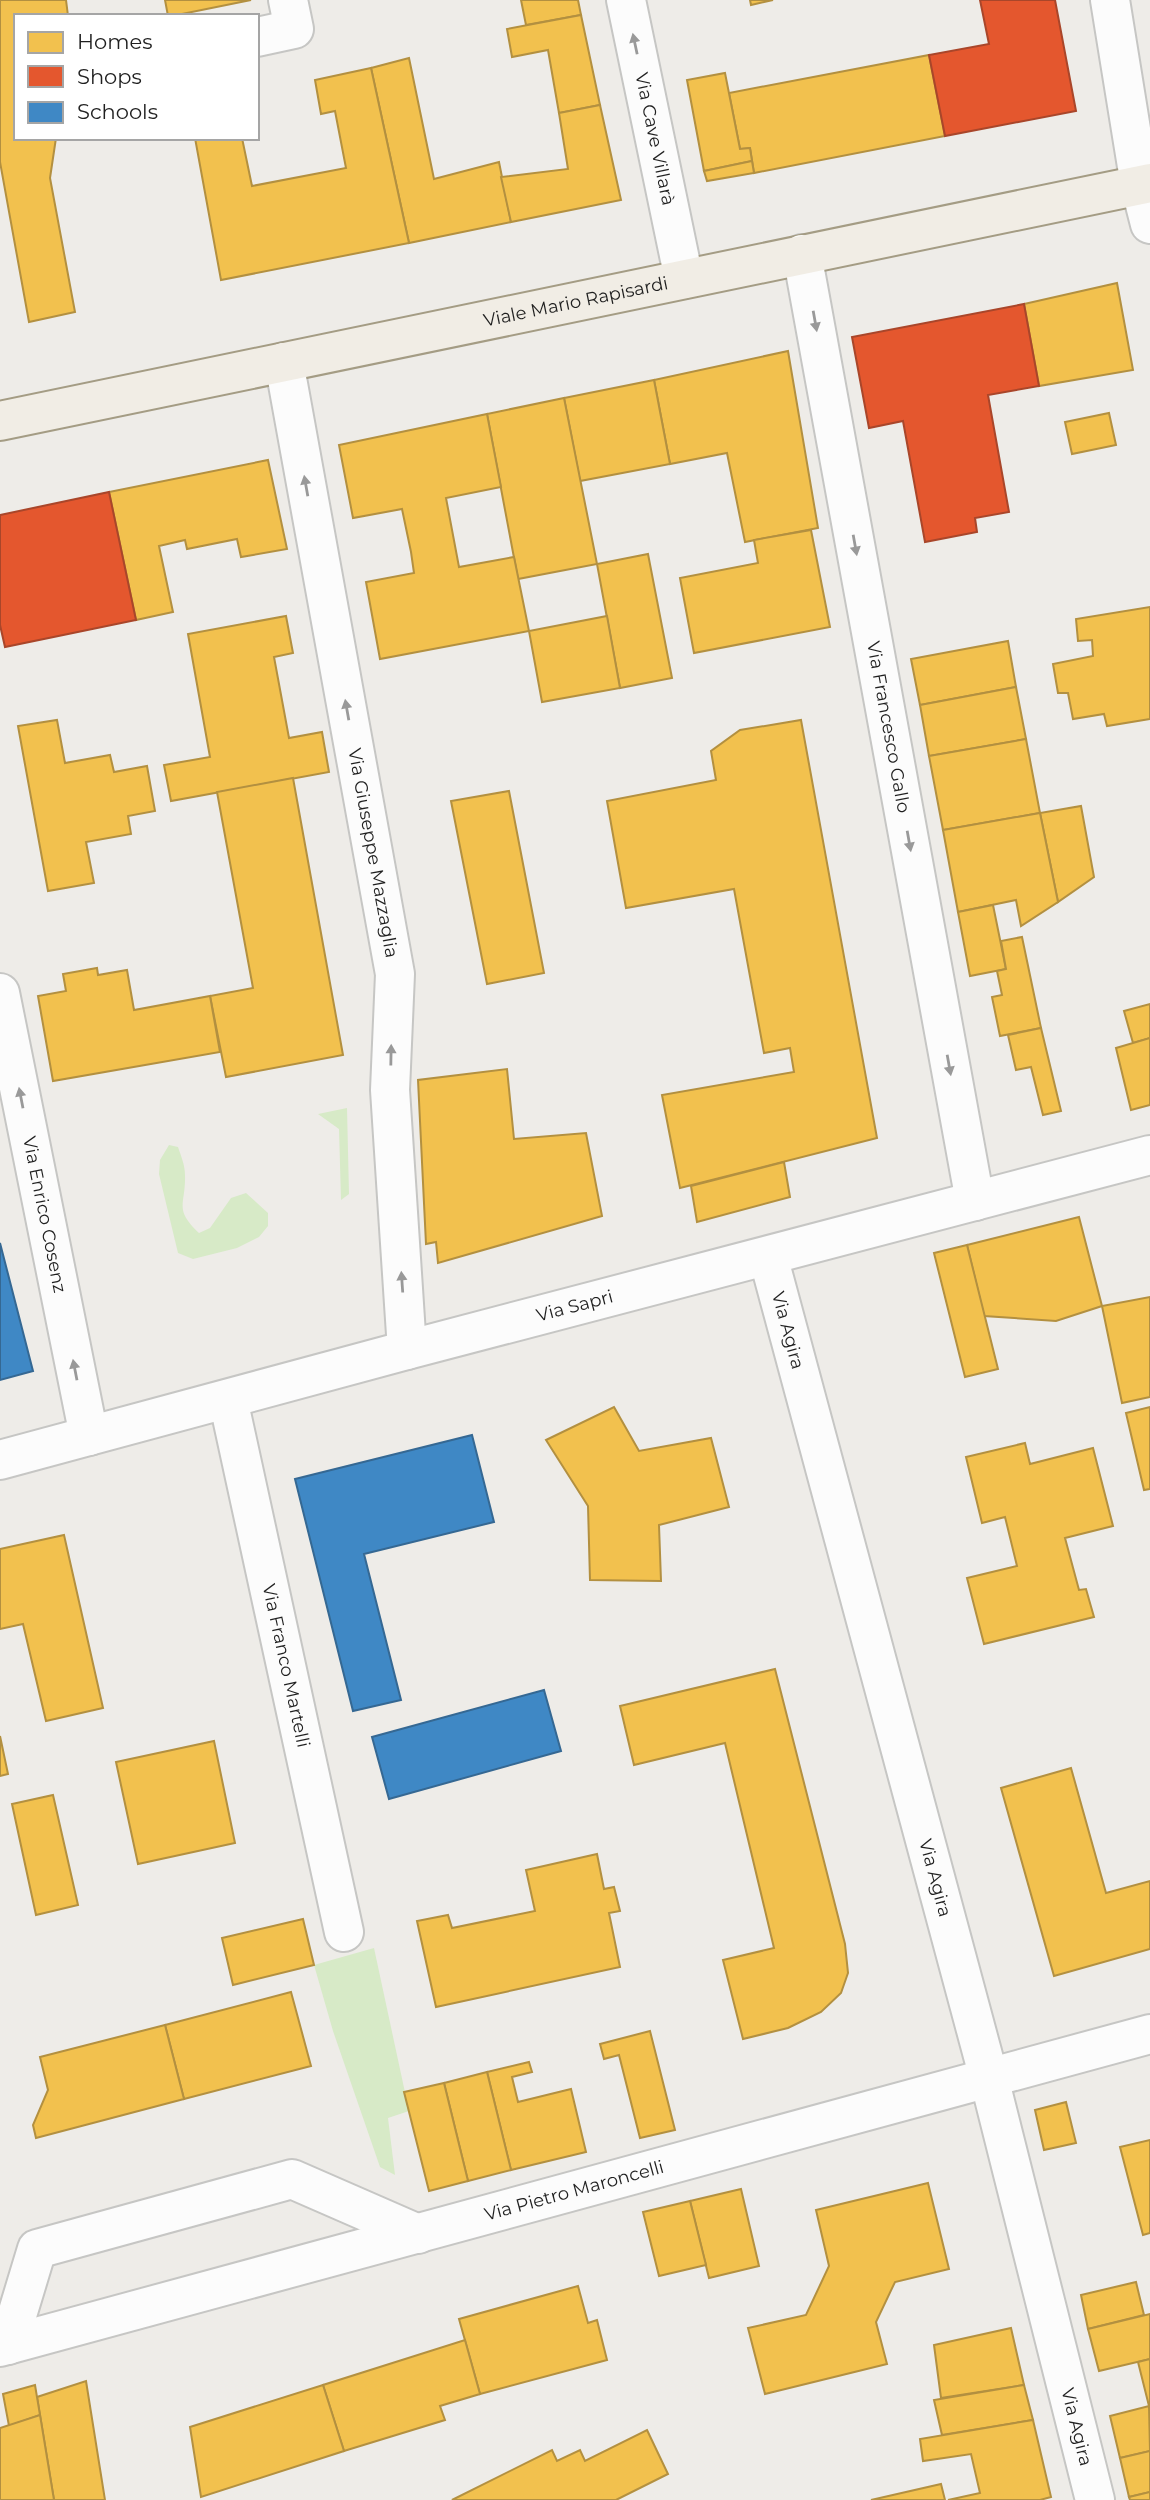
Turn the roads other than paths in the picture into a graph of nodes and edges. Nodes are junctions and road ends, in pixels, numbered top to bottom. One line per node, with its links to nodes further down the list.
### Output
1 (288, 0): 4 (street)
2 (626, 0): 8 (street, Via Cave Villarà, one-way to 2)
3 (1110, 0): 5 (street)
4 (259, 37)
5 (1145, 184): 6 (street); 7 (main road, Viale Mario Rapisardi)
6 (1150, 224)
7 (802, 254): 8 (main road, Viale Mario Rapisardi); 13 (street, Via Francesco Gallo, one-way to 13)
8 (684, 279): 9 (main road, Viale Mario Rapisardi)
9 (284, 362): 10 (main road, Viale Mario Rapisardi); 15 (street, Via Giuseppe Mazzaglia, one-way to 9)
10 (0, 420)
11 (0, 993): 17 (street, Via Enrico Cosenz, one-way to 11)
12 (1150, 1155): 13 (street, Via Sapri)
13 (975, 1201): 14 (street, Via Sapri)
14 (768, 1256): 15 (street, Via Sapri); 21 (street, Via Agira)
15 (407, 1350): 16 (street, Via Sapri)
16 (228, 1399): 17 (street, Via Sapri); 19 (street, Via Franco Martelli)
17 (89, 1436): 18 (street, Via Sapri)
18 (0, 1460)
19 (344, 1932)
20 (1150, 2034): 21 (street, Via Pietro Maroncelli)
21 (989, 2078): 22 (street, Via Pietro Maroncelli); 24 (street, Via Agira)
22 (418, 2234): 23 (street, Via Pietro Maroncelli); 23 (street)
23 (4, 2346)
24 (1095, 2500)

